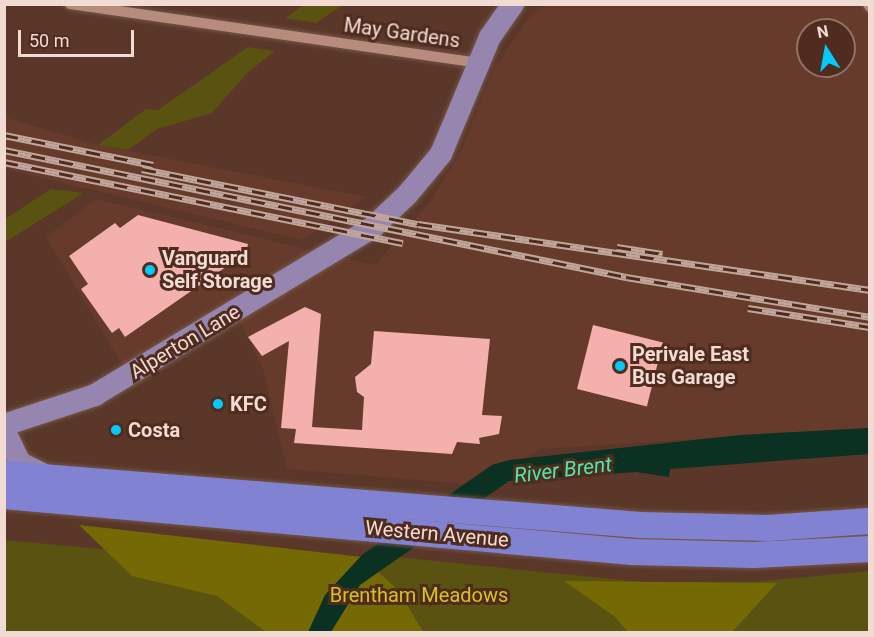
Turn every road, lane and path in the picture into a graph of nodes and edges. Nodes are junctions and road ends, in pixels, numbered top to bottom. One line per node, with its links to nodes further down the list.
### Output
1 (70, 4): 3 (street, May Gardens)
2 (513, 4): 3 (main road, Alperton Lane)
3 (479, 63): 4 (main road, Alperton Lane)
4 (4, 425)
5 (4, 430): 7 (main road)
6 (4, 474): 7 (highway, Western Avenue)
7 (47, 476): 9 (highway, Western Avenue)
8 (4, 496): 10 (highway, Western Avenue)
9 (870, 521)
10 (870, 549)

